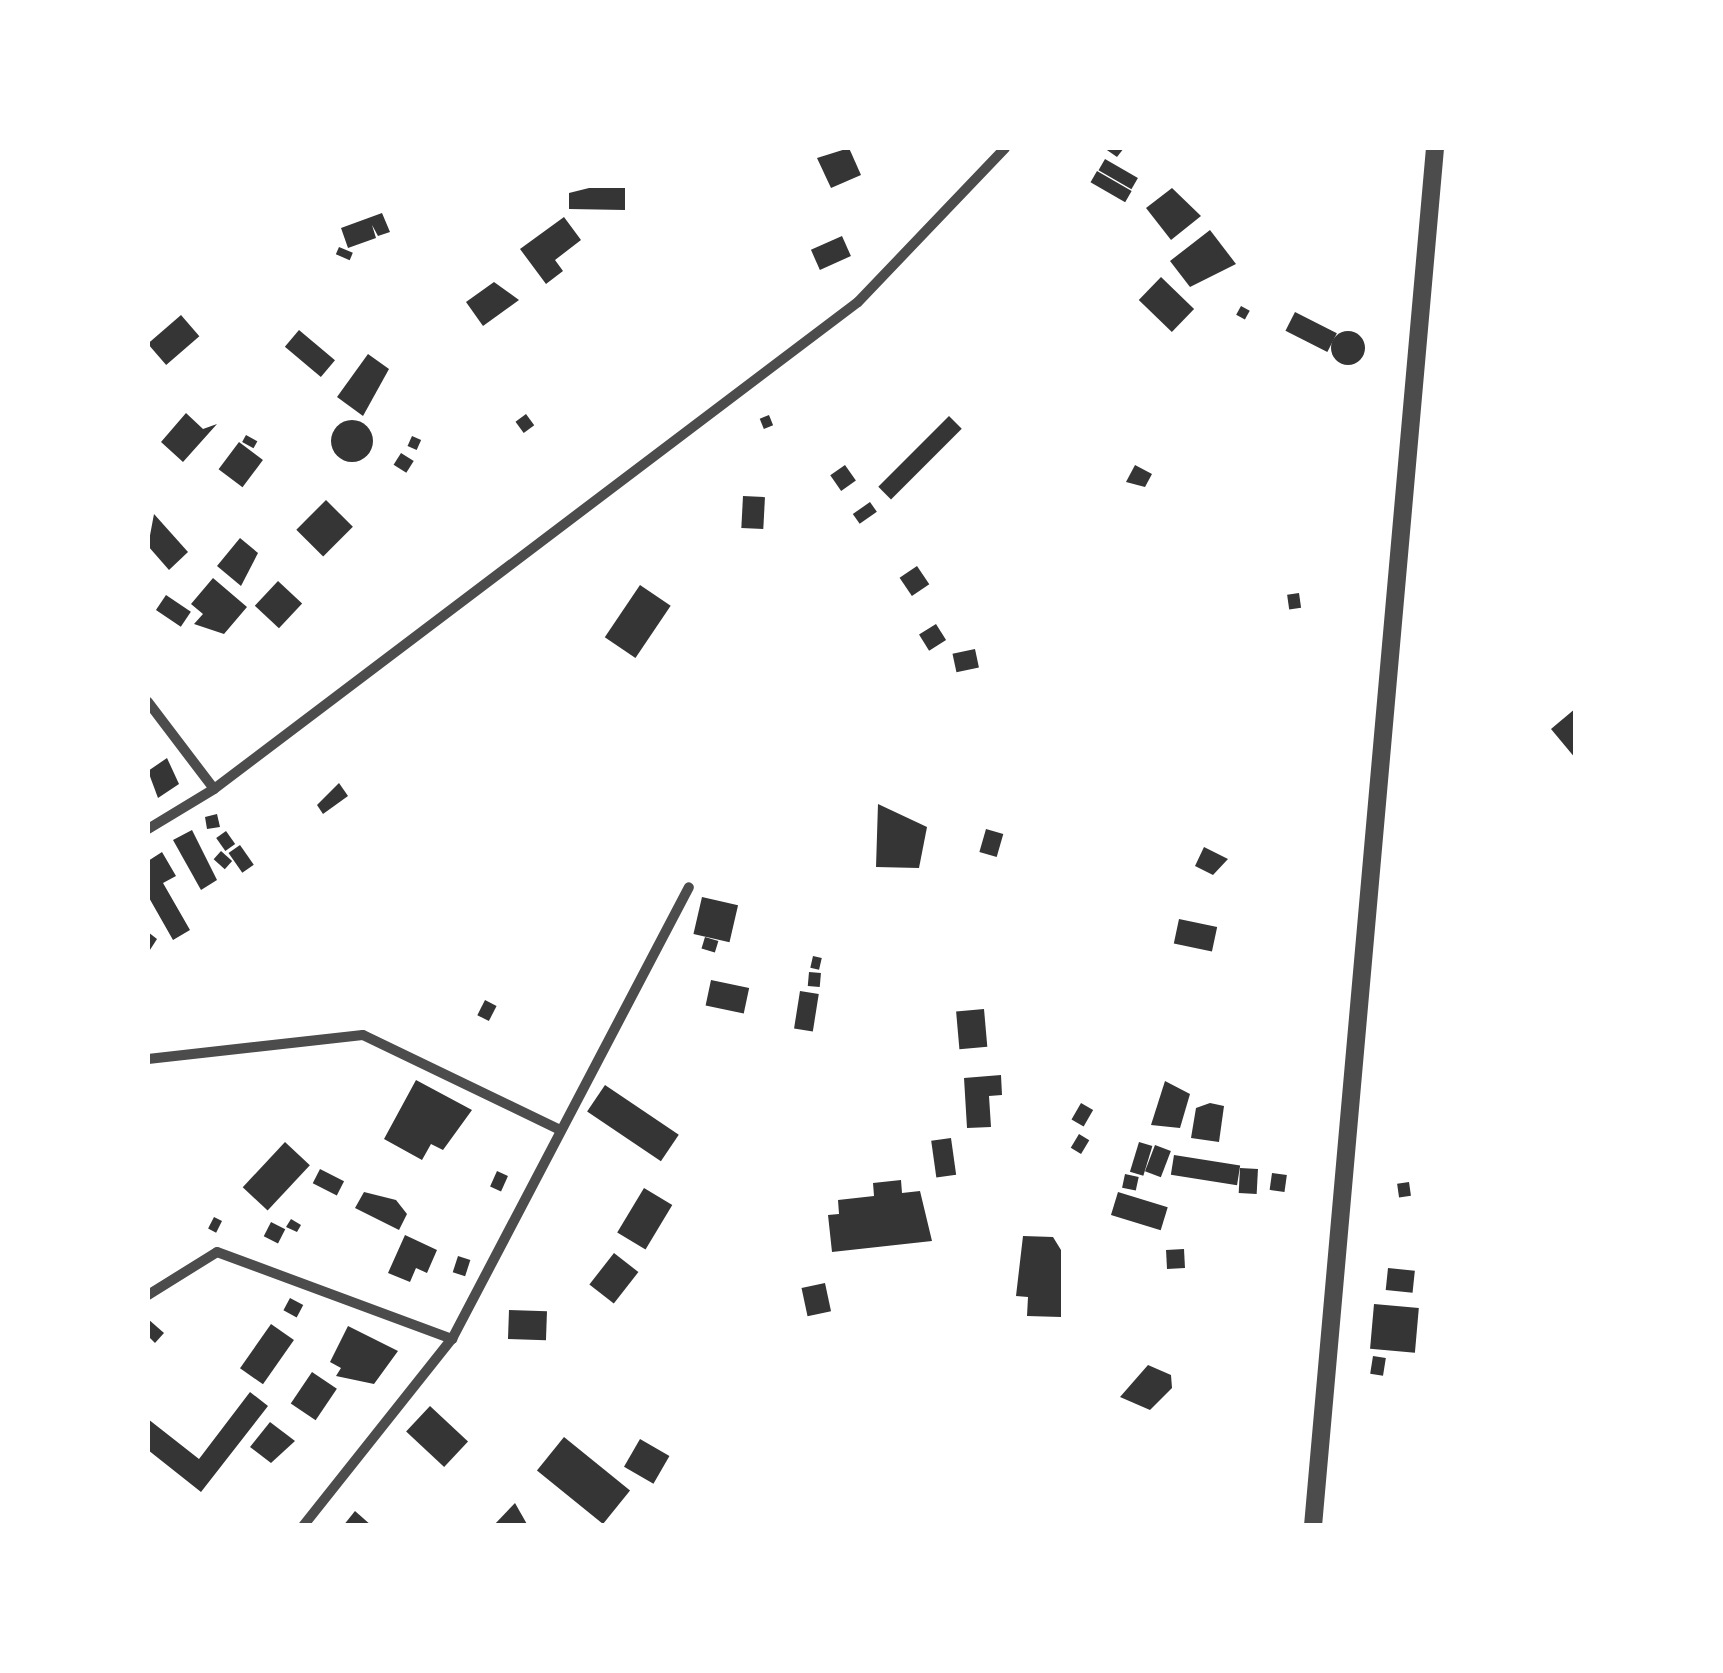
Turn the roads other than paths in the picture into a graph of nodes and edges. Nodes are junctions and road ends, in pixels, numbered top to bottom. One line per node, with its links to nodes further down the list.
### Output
1 (1005, 148): 4 (street)
2 (1435, 148): 12 (street)
3 (148, 702): 4 (street)
4 (214, 789): 5 (street)
5 (148, 829)
6 (689, 886): 8 (street)
7 (148, 1059): 8 (street)
8 (558, 1129): 10 (street)
9 (148, 1295): 10 (street)
10 (452, 1340): 11 (street)
11 (303, 1526)
12 (1313, 1526)

